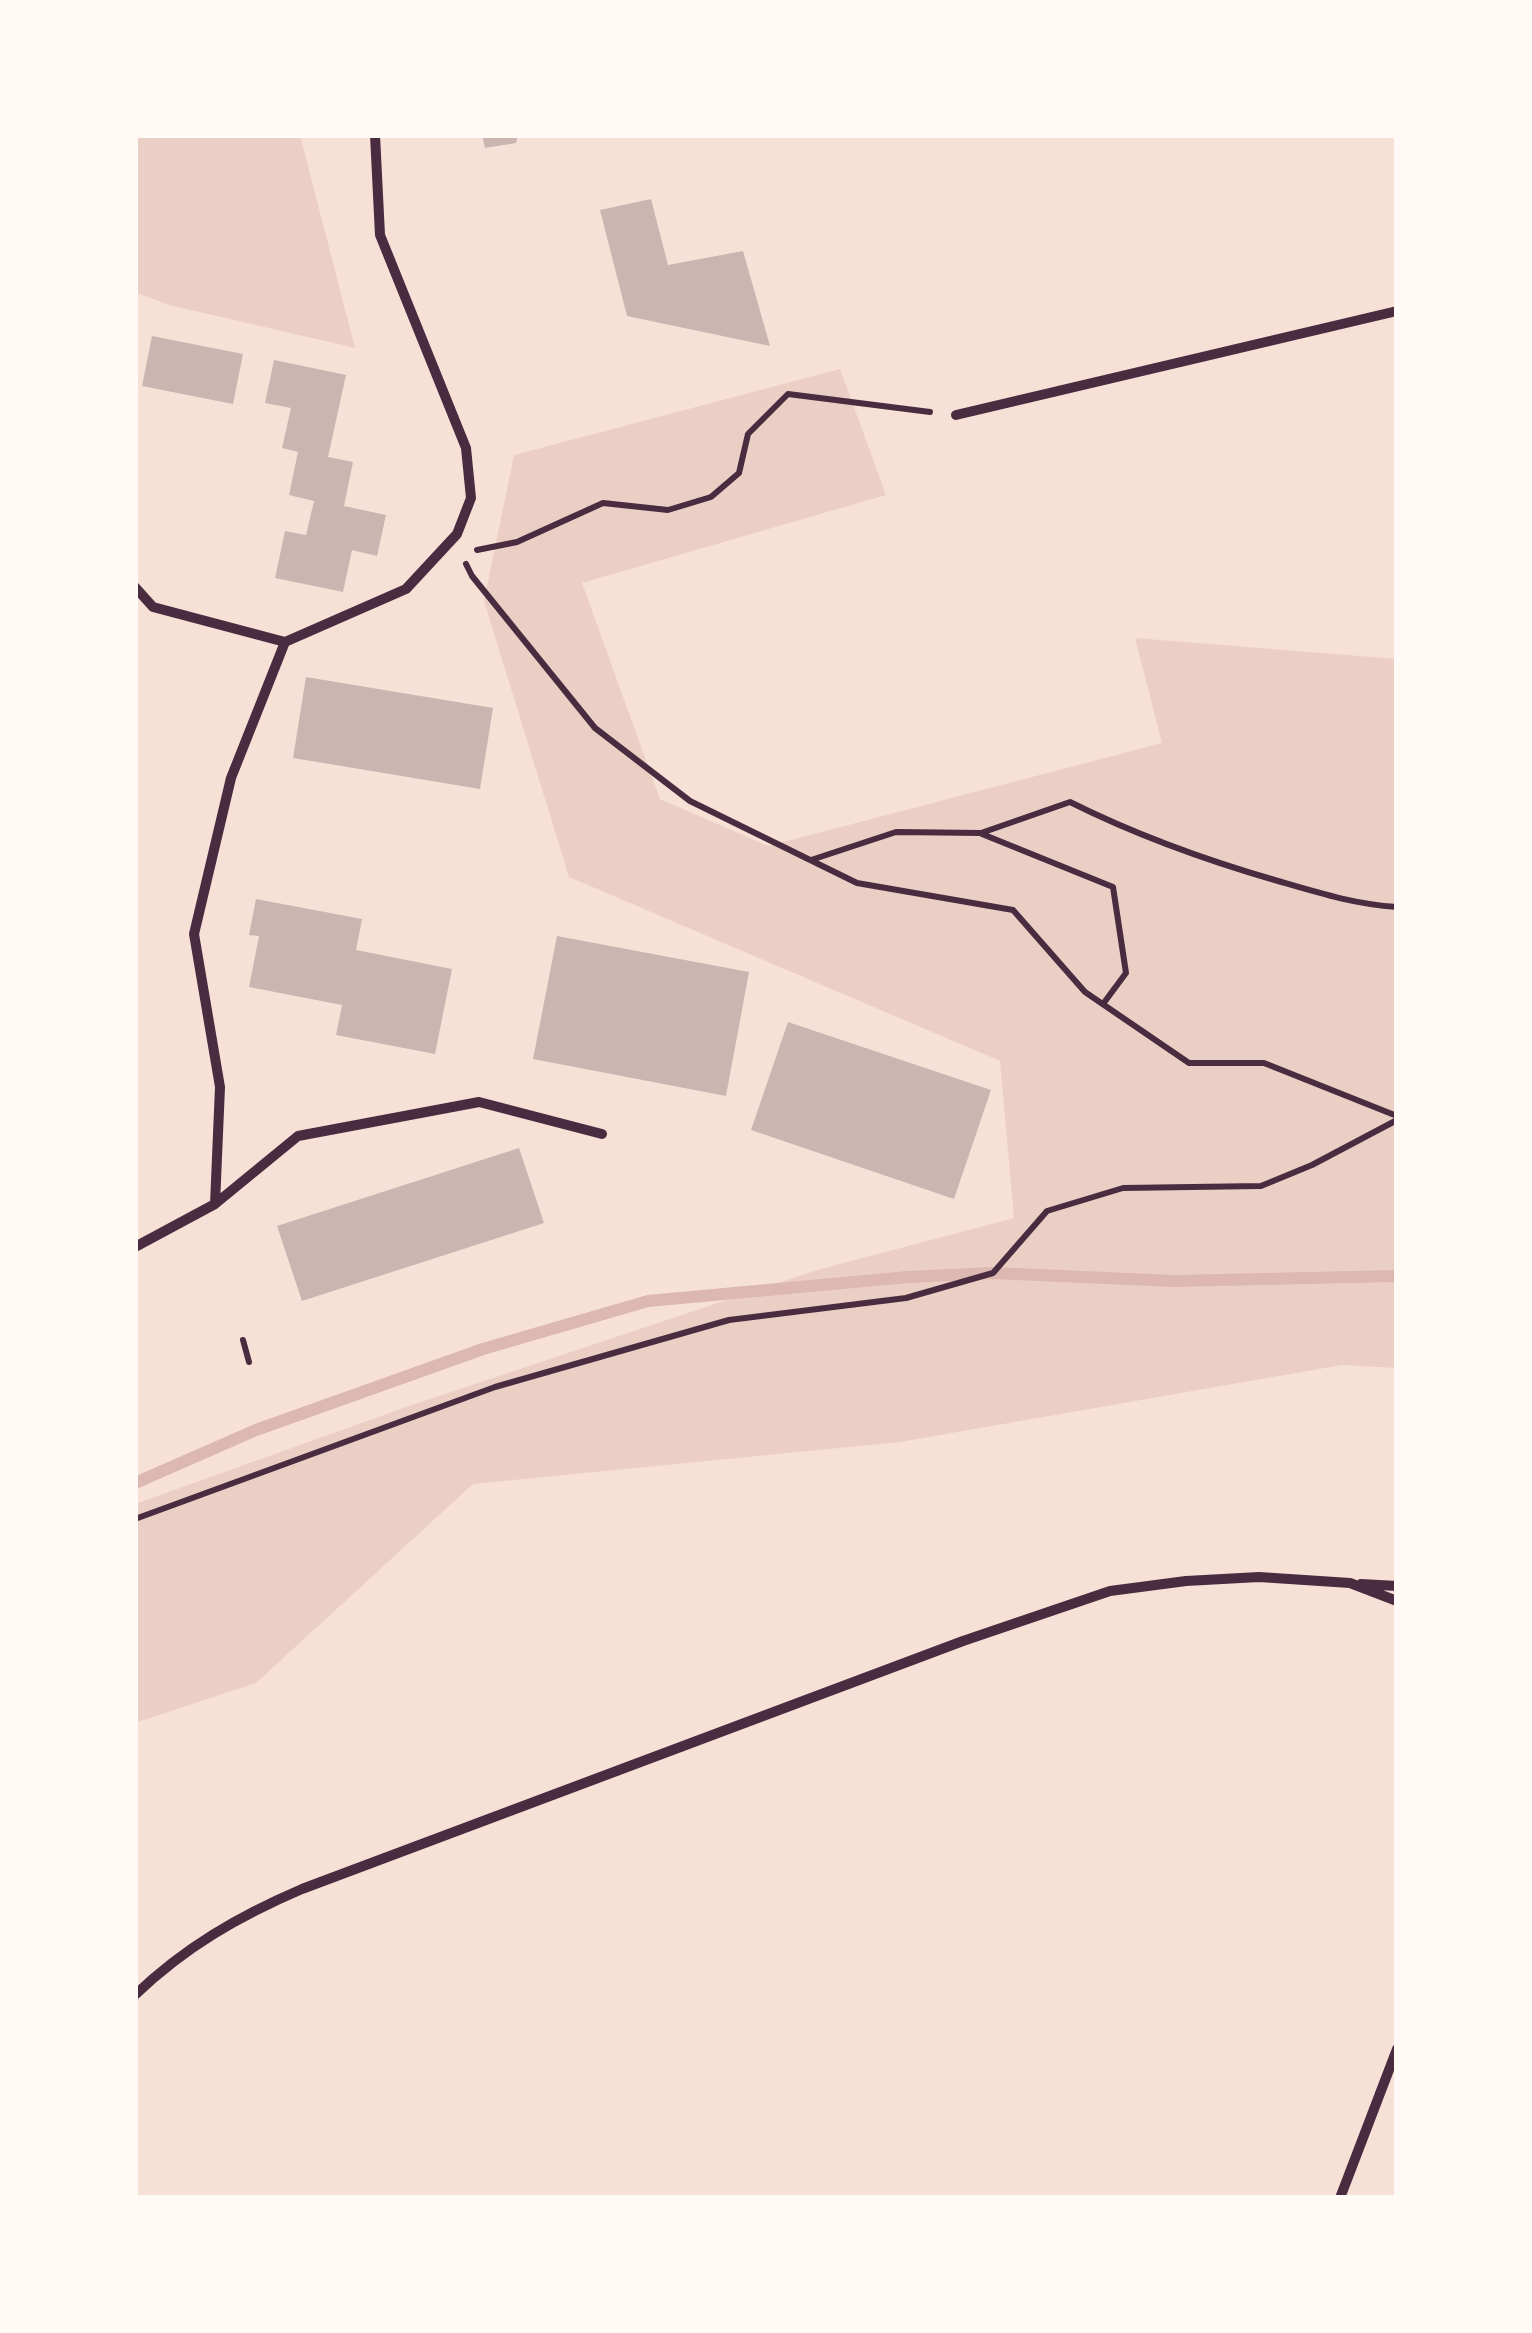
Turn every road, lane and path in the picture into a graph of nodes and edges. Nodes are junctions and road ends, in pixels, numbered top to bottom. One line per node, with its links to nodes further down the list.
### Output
1 (375, 135): 4 (street)
2 (1397, 311): 3 (street)
3 (956, 415): 5 (path)
4 (457, 534): 5 (path); 7 (street)
5 (466, 563): 9 (path)
6 (135, 587): 7 (street)
7 (286, 642): 14 (street)
8 (980, 834): 9 (path); 10 (path); 11 (path)
9 (811, 860): 11 (path)
10 (1397, 907)
11 (1103, 1004): 12 (path)
12 (1397, 1118): 18 (path)
13 (602, 1134): 14 (street)
14 (215, 1204): 15 (street)
15 (135, 1247)
16 (244, 1340): 17 (path)
17 (250, 1362)
18 (135, 1519)
19 (1350, 1583): 20 (street); 21 (street); 22 (street)
20 (1397, 1586)
21 (1397, 1600)
22 (135, 1995)
23 (1397, 2049): 24 (street)
24 (1340, 2198)

